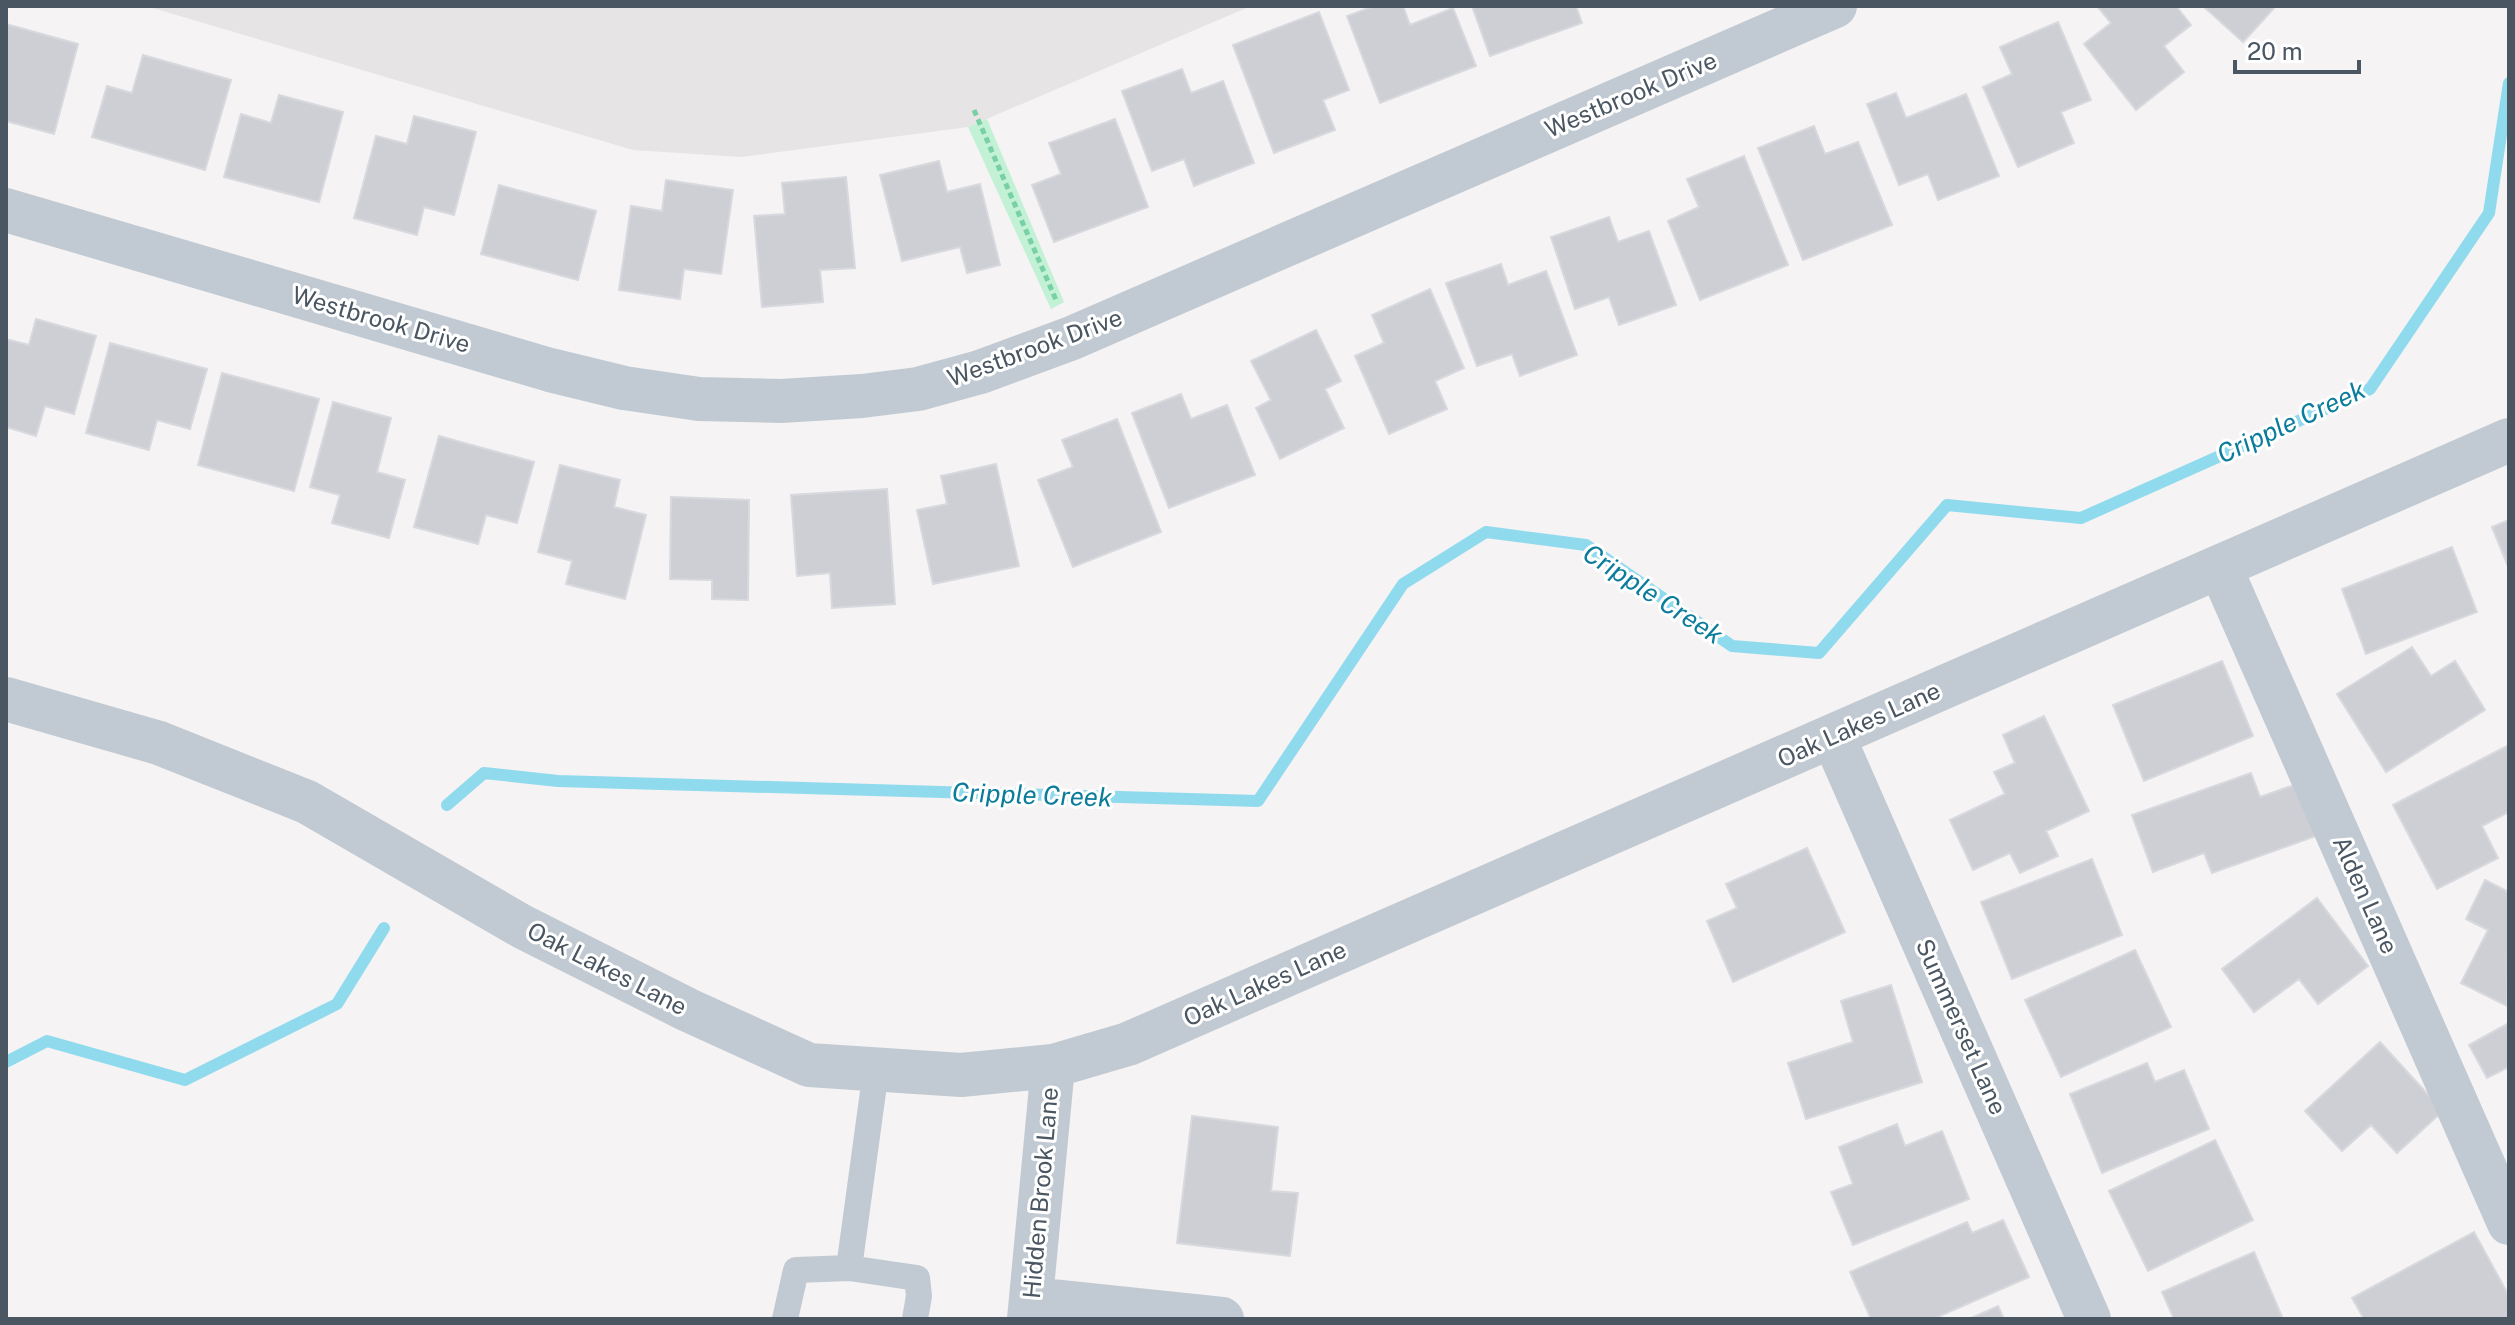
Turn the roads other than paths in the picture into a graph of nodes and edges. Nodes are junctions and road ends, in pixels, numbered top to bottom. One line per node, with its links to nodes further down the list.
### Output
1 (1835, 6): 2 (street, Westbrook Drive)
2 (6, 210)
3 (2509, 440): 4 (street, Oak Lakes Lane)
4 (2220, 567): 6 (street, Oak Lakes Lane); 9 (street, Alden Lane)
5 (6, 699): 8 (street, Oak Lakes Lane)
6 (1833, 736): 7 (street, Oak Lakes Lane); 15 (street, Summerset Lane)
7 (1053, 1066): 8 (street, Oak Lakes Lane); 11 (street, Hidden Brook Lane)
8 (876, 1070): 10 (lane)
9 (2509, 1223)
10 (849, 1268): 12 (lane); 13 (lane)
11 (1031, 1309): 14 (street)
12 (785, 1319)
13 (915, 1319)
14 (1222, 1319)
15 (2089, 1319)

